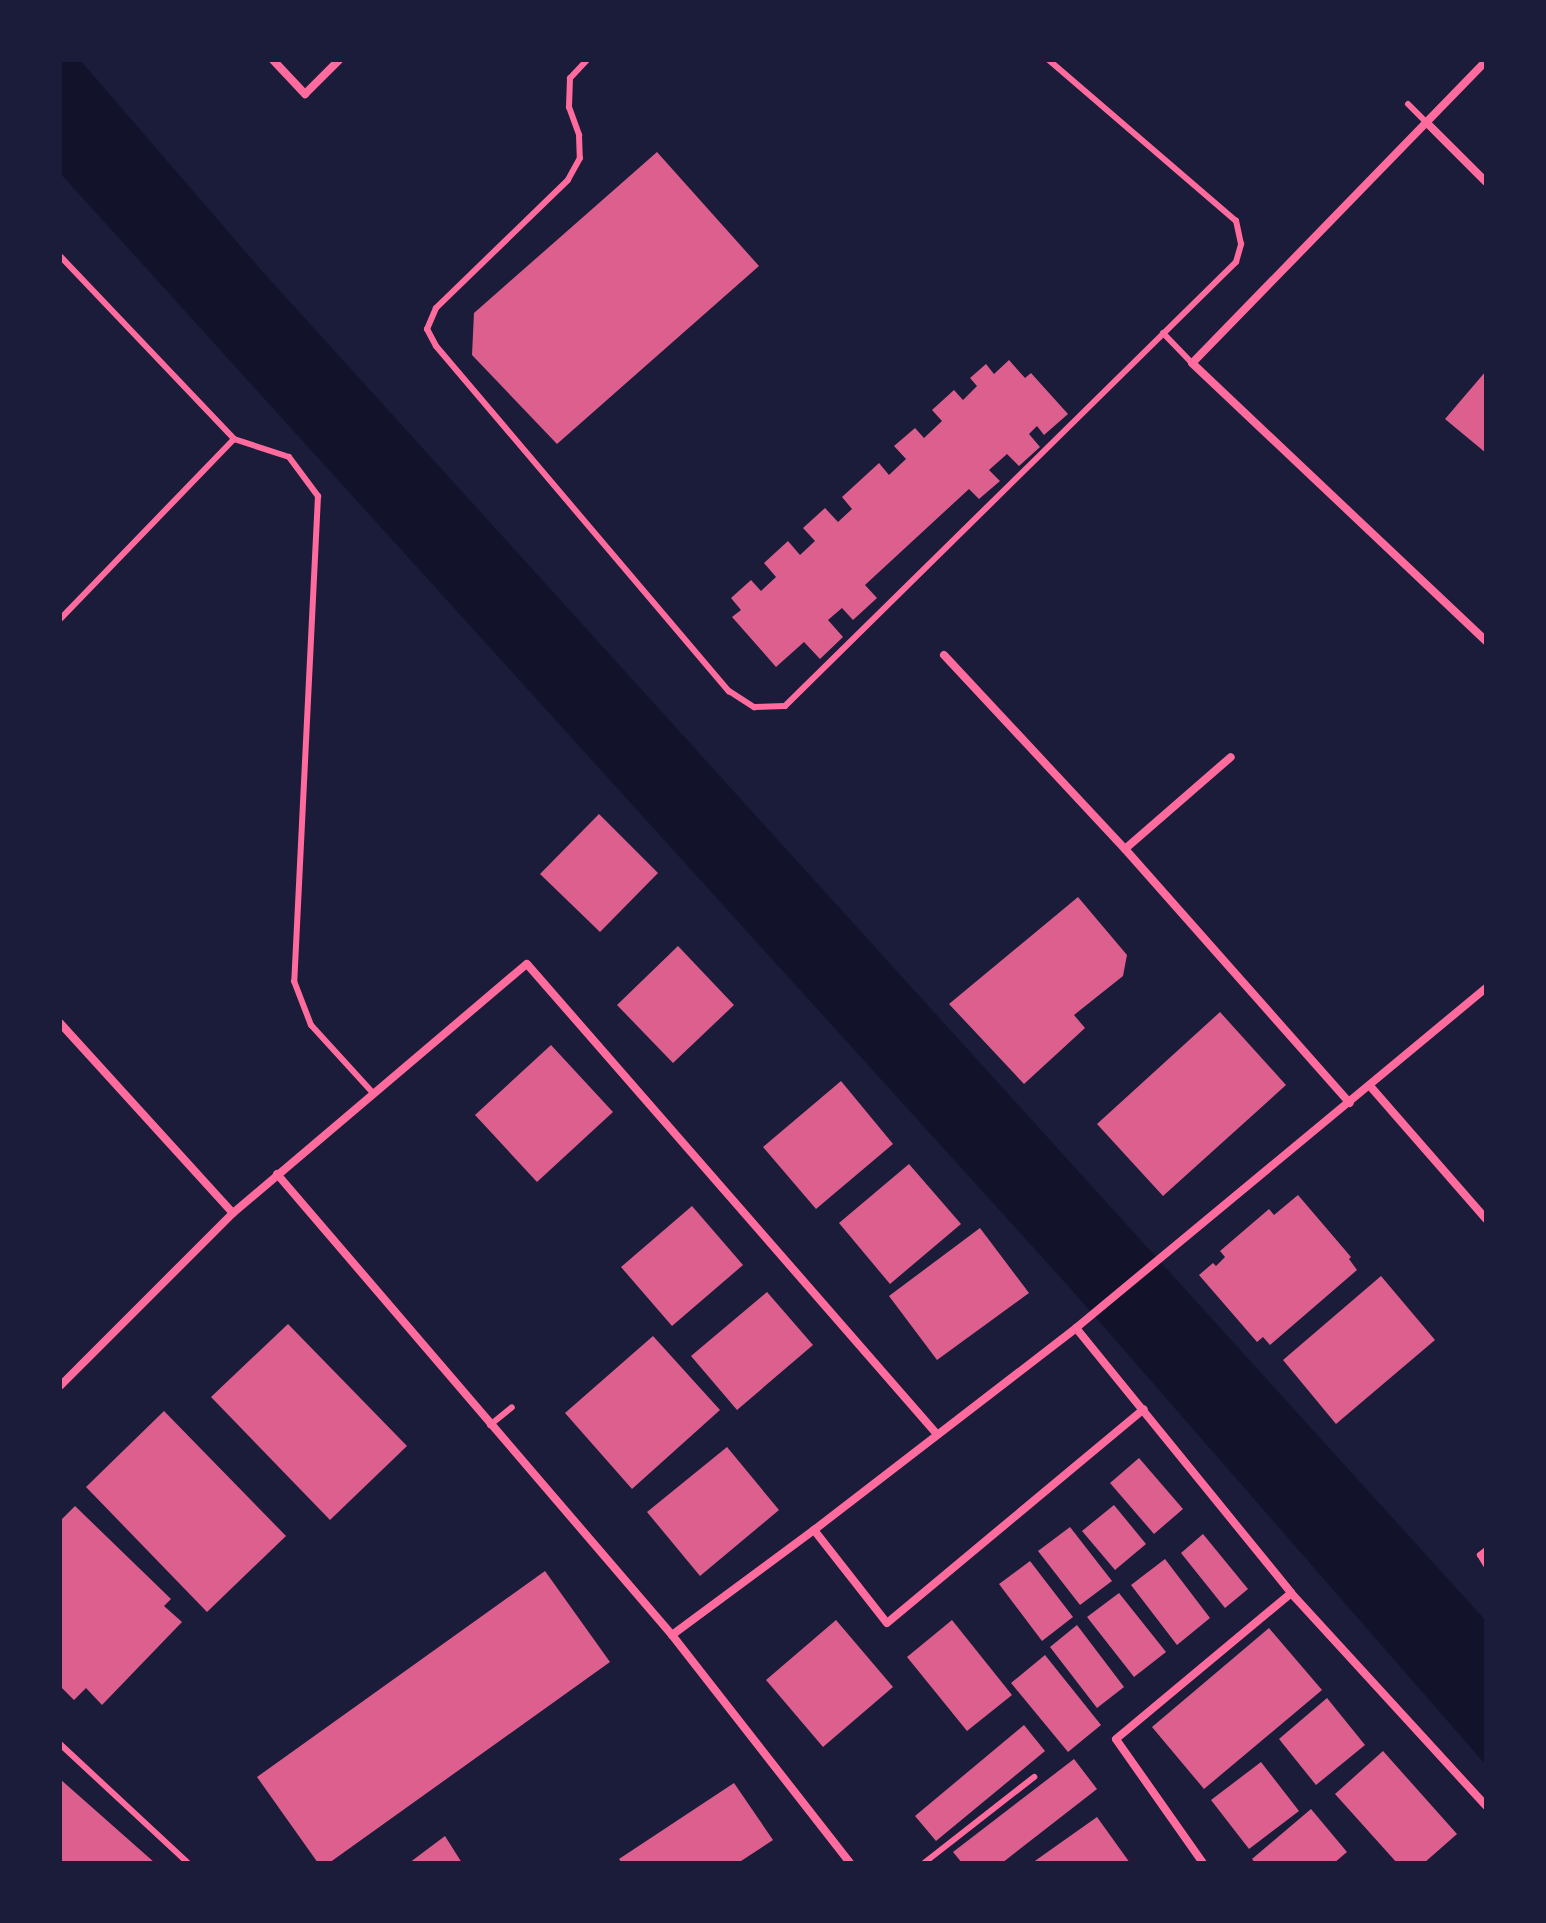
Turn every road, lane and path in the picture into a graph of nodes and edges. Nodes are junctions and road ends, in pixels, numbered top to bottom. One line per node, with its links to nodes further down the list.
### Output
1 (273, 60): 2 (street)
2 (339, 60)
3 (587, 60): 10 (lane)
4 (1049, 60): 10 (lane)
5 (1486, 61): 7 (street)
6 (1408, 104): 7 (lane)
7 (1427, 123): 8 (street); 11 (street)
8 (1486, 182)
9 (60, 256): 12 (lane)
10 (1163, 333): 11 (lane)
11 (1192, 363): 14 (street)
12 (234, 439): 13 (lane); 21 (lane)
13 (60, 619)
14 (1486, 641)
15 (944, 655): 17 (street)
16 (1231, 757): 17 (street)
17 (1125, 849): 22 (street)
18 (1486, 988): 20 (street)
19 (60, 1023): 24 (street)
20 (1370, 1086): 22 (street); 25 (street)
21 (374, 1094): 23 (street); 31 (street)
22 (1350, 1103): 26 (street)
23 (277, 1174): 24 (street); 30 (street)
24 (233, 1213): 27 (street)
25 (1486, 1219)
26 (1076, 1328): 29 (street); 31 (street)
27 (60, 1386)
28 (512, 1407): 30 (lane)
29 (1144, 1409): 32 (street); 35 (street)
30 (490, 1425): 36 (street)
31 (936, 1433): 32 (street)
32 (814, 1530): 36 (street)
33 (1486, 1550): 34 (lane)
34 (1486, 1565)
35 (1291, 1593): 39 (street); 43 (street)
36 (672, 1635): 41 (street)
37 (60, 1744): 40 (lane)
38 (1034, 1777): 42 (lane)
39 (1486, 1806)
40 (188, 1863)
41 (850, 1863)
42 (924, 1863)
43 (1203, 1863)

